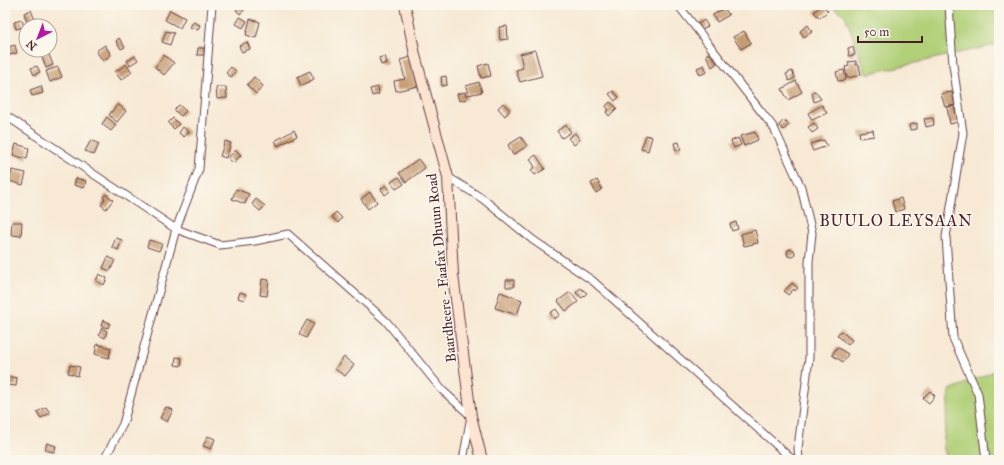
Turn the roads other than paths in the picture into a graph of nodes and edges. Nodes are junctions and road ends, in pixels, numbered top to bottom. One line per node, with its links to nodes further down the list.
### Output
1 (212, 5): 7 (street)
2 (404, 5): 6 (main road, Baardheere - Faafax Dhuun Road)
3 (678, 5): 13 (street)
4 (949, 5): 14 (street)
5 (5, 115): 7 (street)
6 (448, 177): 8 (main road, Baardheere - Faafax Dhuun Road); 12 (street)
7 (176, 229): 8 (street); 9 (street)
8 (472, 416): 10 (street); 11 (main road, Baardheere - Faafax Dhuun Road)
9 (104, 460)
10 (463, 460)
11 (482, 460)
12 (793, 460)
13 (799, 460)
14 (986, 460)

